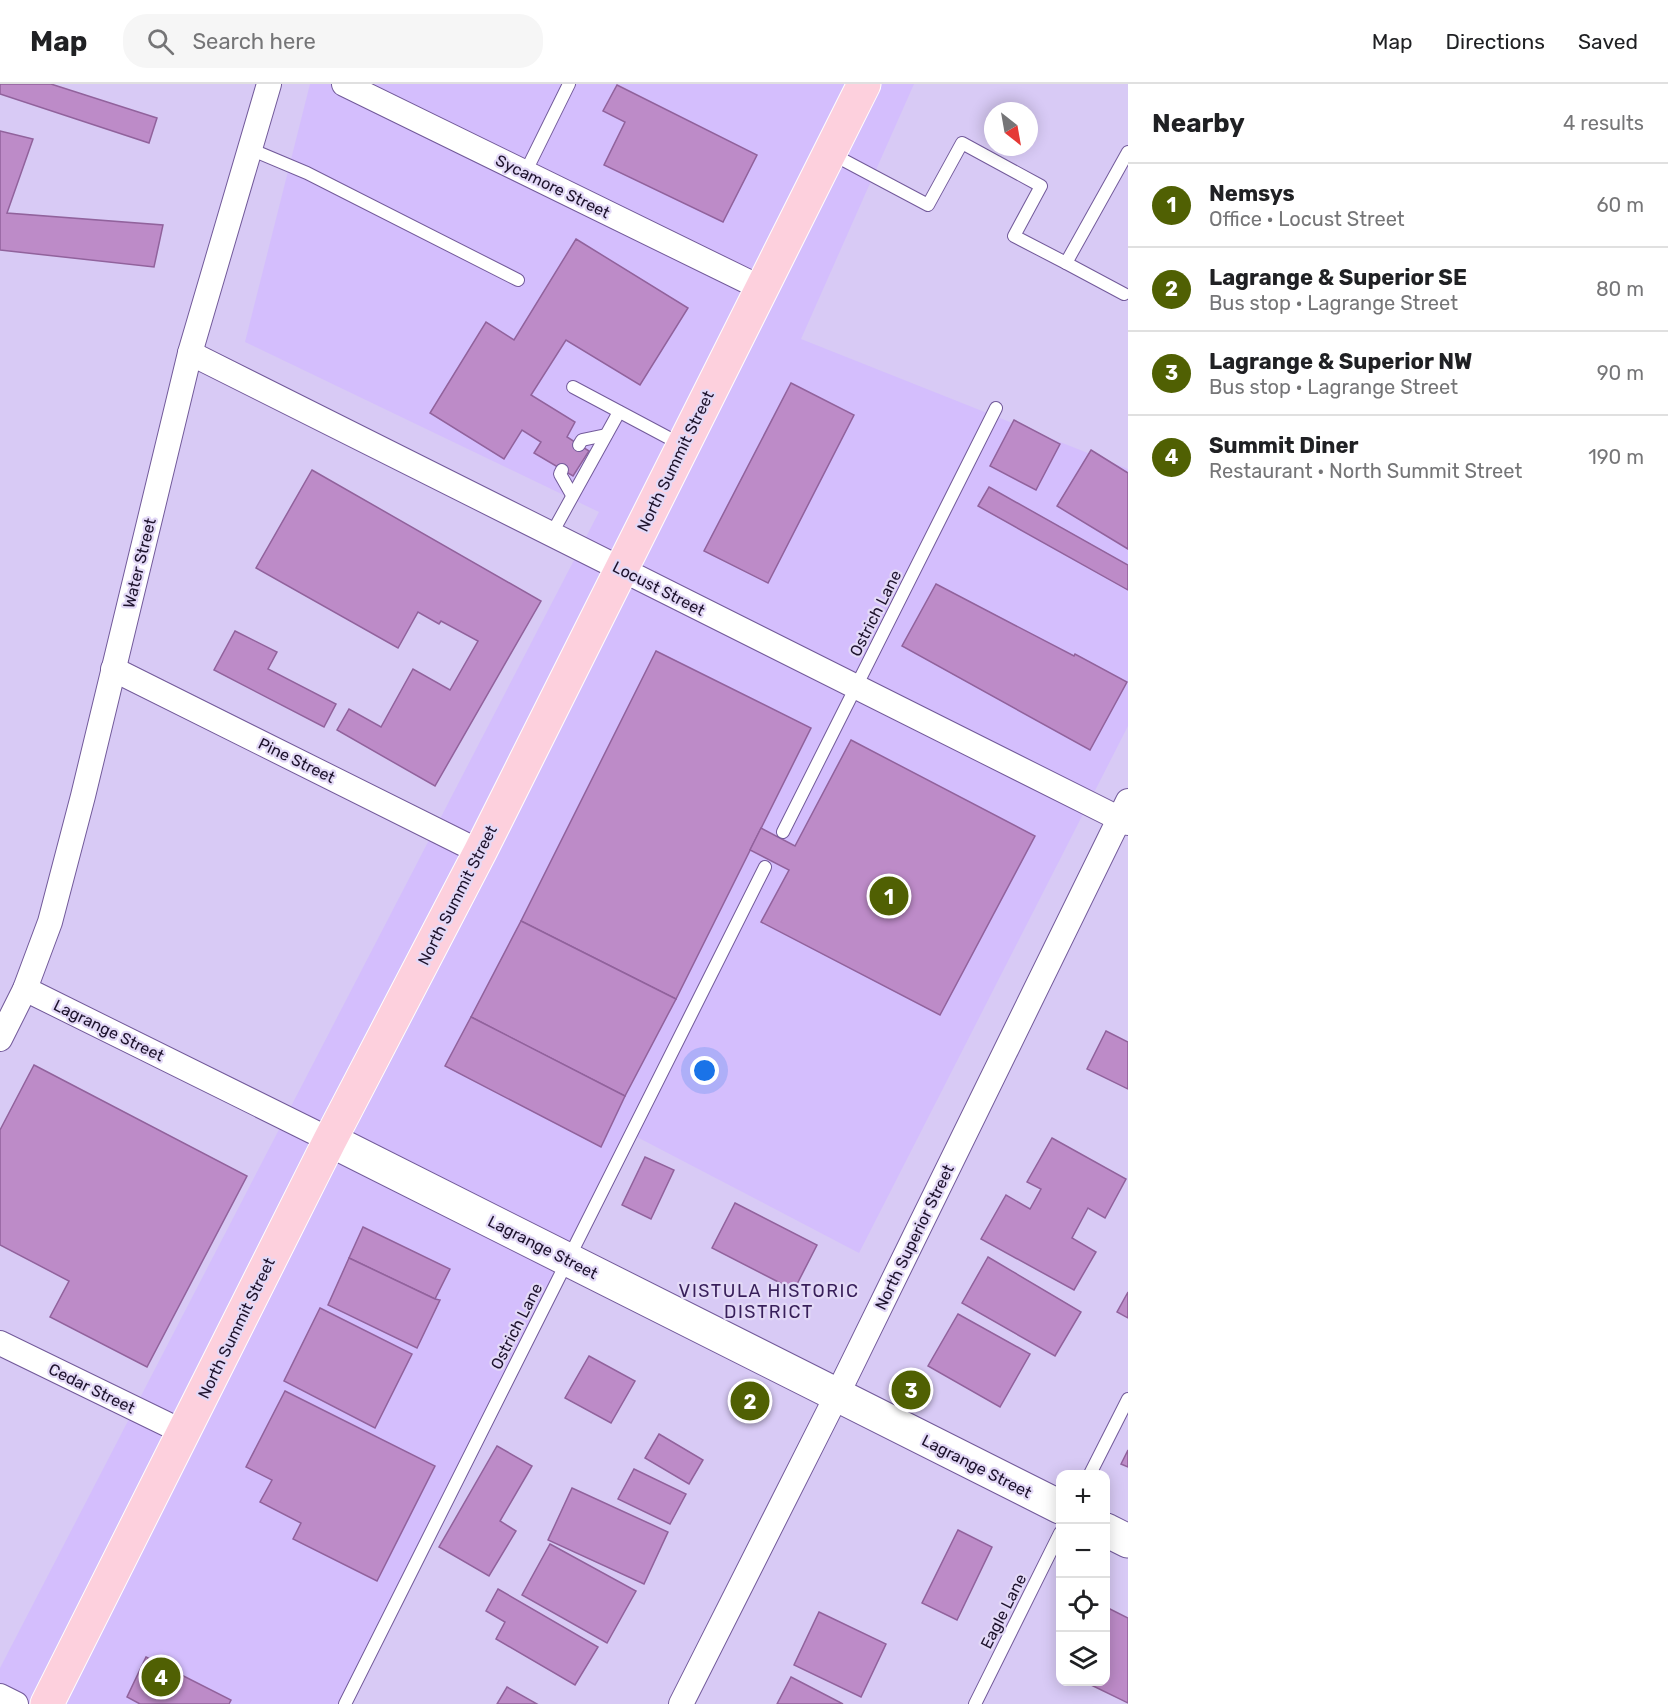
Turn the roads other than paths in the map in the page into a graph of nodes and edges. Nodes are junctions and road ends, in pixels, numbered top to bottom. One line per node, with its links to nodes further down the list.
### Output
1 (269, 84): 5 (street, Water Street)
2 (344, 84): 8 (street, Sycamore Street)
3 (569, 84): 8 (lane)
4 (864, 84): 7 (main road, North Summit Street)
5 (250, 149): 10 (lane); 13 (street, Water Street)
6 (1128, 152): 9 (lane)
7 (829, 153): 9 (lane); 11 (main road, North Summit Street)
8 (525, 173): 11 (street, Sycamore Street)
9 (1066, 263): 12 (lane)
10 (518, 280)
11 (762, 288): 19 (main road, North Summit Street)
12 (1124, 294)
13 (190, 353): 22 (street, Locust Street); 24 (street, Water Street)
14 (573, 387): 16 (lane)
15 (996, 408): 25 (lane, Ostrich Lane)
16 (619, 412): 17 (lane); 19 (lane)
17 (606, 435): 18 (lane); 21 (lane)
18 (579, 445)
19 (683, 446): 23 (main road, North Summit Street)
20 (562, 470): 21 (lane)
21 (572, 495): 22 (lane)
22 (551, 535): 23 (street, Locust Street)
23 (622, 568): 25 (street, Locust Street); 28 (main road, North Summit Street)
24 (113, 669): 28 (street, Pine Street); 30 (street, Water Street)
25 (856, 686): 26 (street, Locust Street); 27 (lane, Ostrich Lane)
26 (1125, 814): 35 (street, North Superior Street)
27 (783, 832)
28 (480, 852): 32 (main road, North Summit Street)
29 (765, 867): 33 (lane, Ostrich Lane)
30 (25, 989): 31 (street, Water Street); 32 (street, Lagrange Street)
31 (0, 1039)
32 (330, 1140): 33 (main road, Lagrange Street); 37 (main road, North Summit Street)
33 (568, 1260): 35 (main road, Lagrange Street); 46 (lane, Ostrich Lane)
34 (0, 1342): 37 (street, Cedar Street)
35 (837, 1395): 39 (main road, Lagrange Street); 47 (street, North Superior Street)
36 (1128, 1399): 38 (lane)
37 (184, 1433): 45 (main road, North Summit Street)
38 (1092, 1470)
39 (1056, 1506)
40 (1110, 1532): 42 (main road)
41 (1056, 1541): 48 (lane, Eagle Lane)
42 (1128, 1541)
43 (0, 1696): 44 (street)
44 (16, 1704)
45 (47, 1704)
46 (345, 1704)
47 (681, 1704)
48 (975, 1704)

